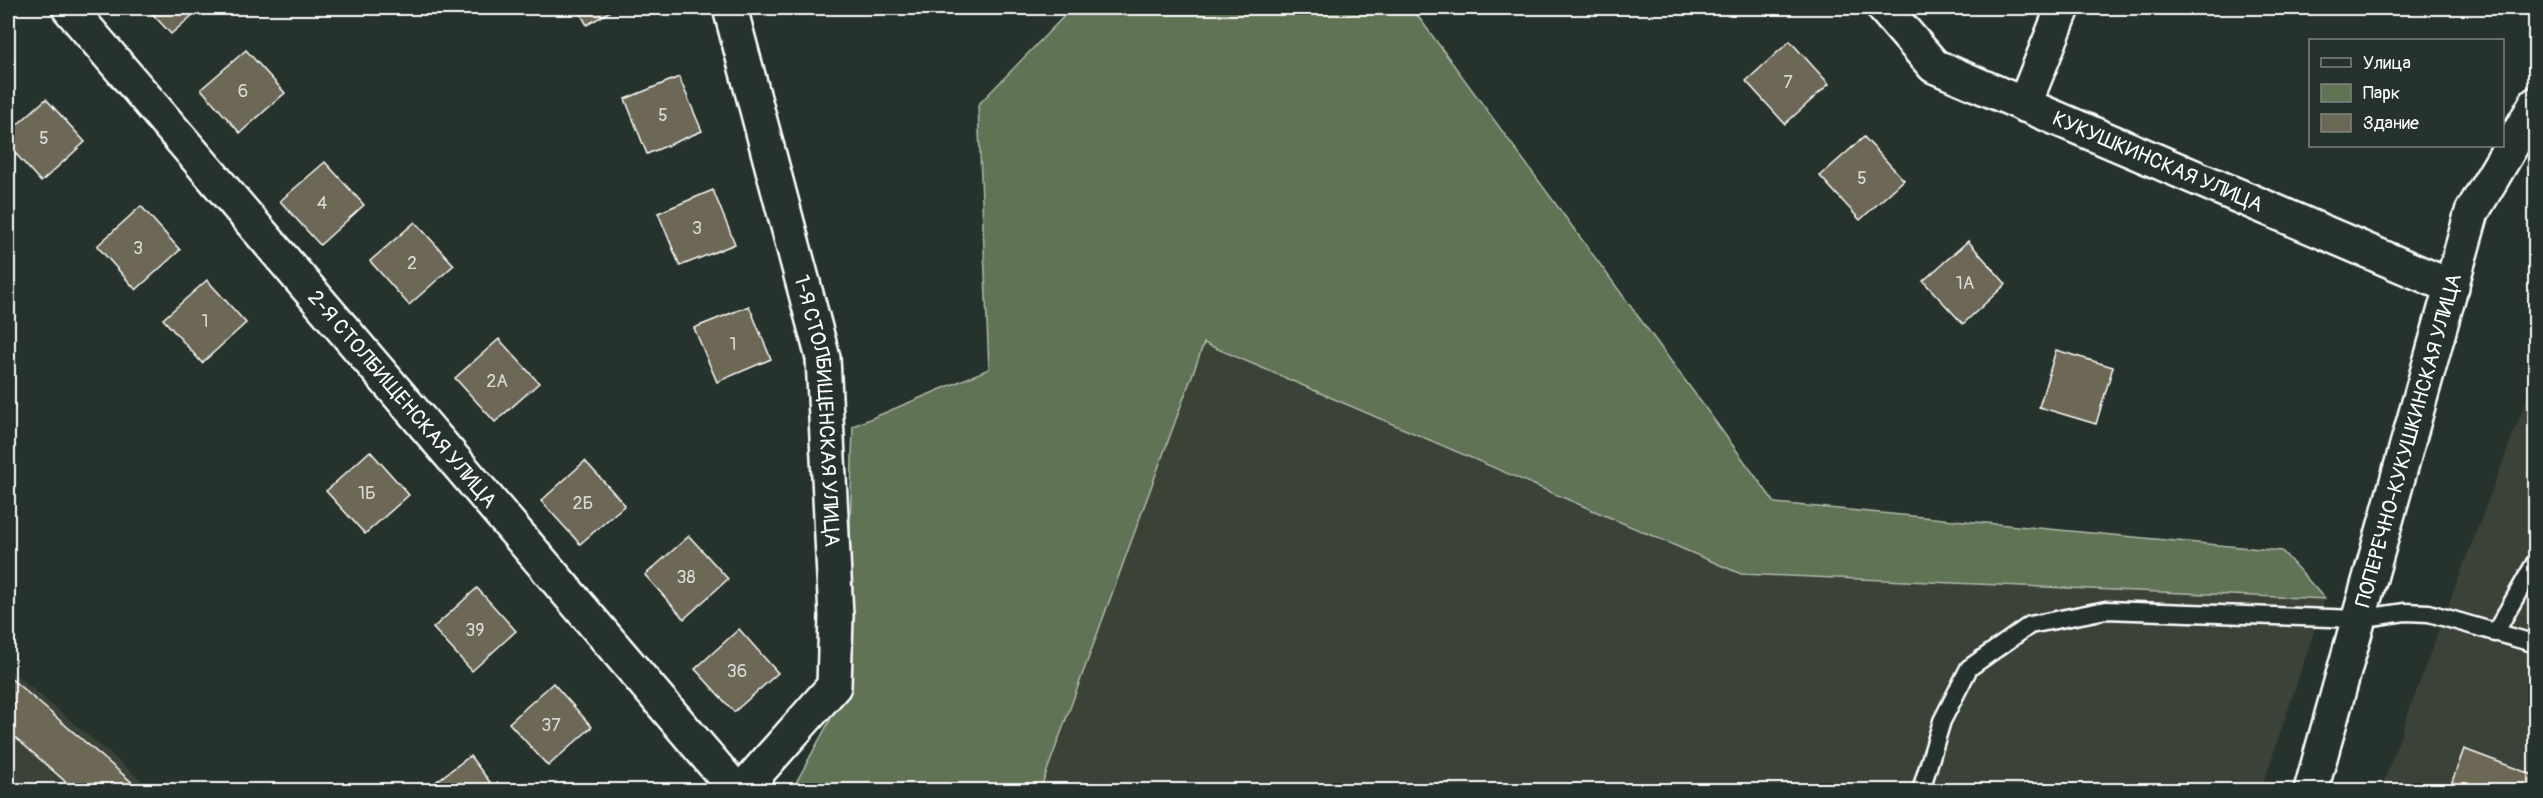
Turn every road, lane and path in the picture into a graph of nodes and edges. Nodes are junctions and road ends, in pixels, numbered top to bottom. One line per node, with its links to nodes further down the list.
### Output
1 (69, 8): 12 (street, 2-Я СТОЛБИЩЕНСКАЯ УЛИЦА)
2 (730, 8): 13 (street, 1-Я СТОЛБИЩЕНСКАЯ УЛИЦА)
3 (1884, 8): 6 (street, КУКУШКИНСКАЯ УЛИЦА)
4 (2063, 8): 6 (street)
5 (2535, 104): 7 (street, ПОПЕРЕЧНО-КУКУШКИНСКАЯ УЛИЦА)
6 (2024, 105): 7 (street, КУКУШКИНСКАЯ УЛИЦА)
7 (2452, 287): 9 (street, ПОПЕРЕЧНО-КУКУШКИНСКАЯ УЛИЦА)
8 (2535, 561): 10 (lane)
9 (2358, 619): 10 (lane); 14 (lane); 15 (street, ПОПЕРЕЧНО-КУКУШКИНСКАЯ УЛИЦА)
10 (2495, 633): 11 (lane)
11 (2535, 644)
12 (736, 790)
13 (742, 790)
14 (1921, 790)
15 (2311, 790)

